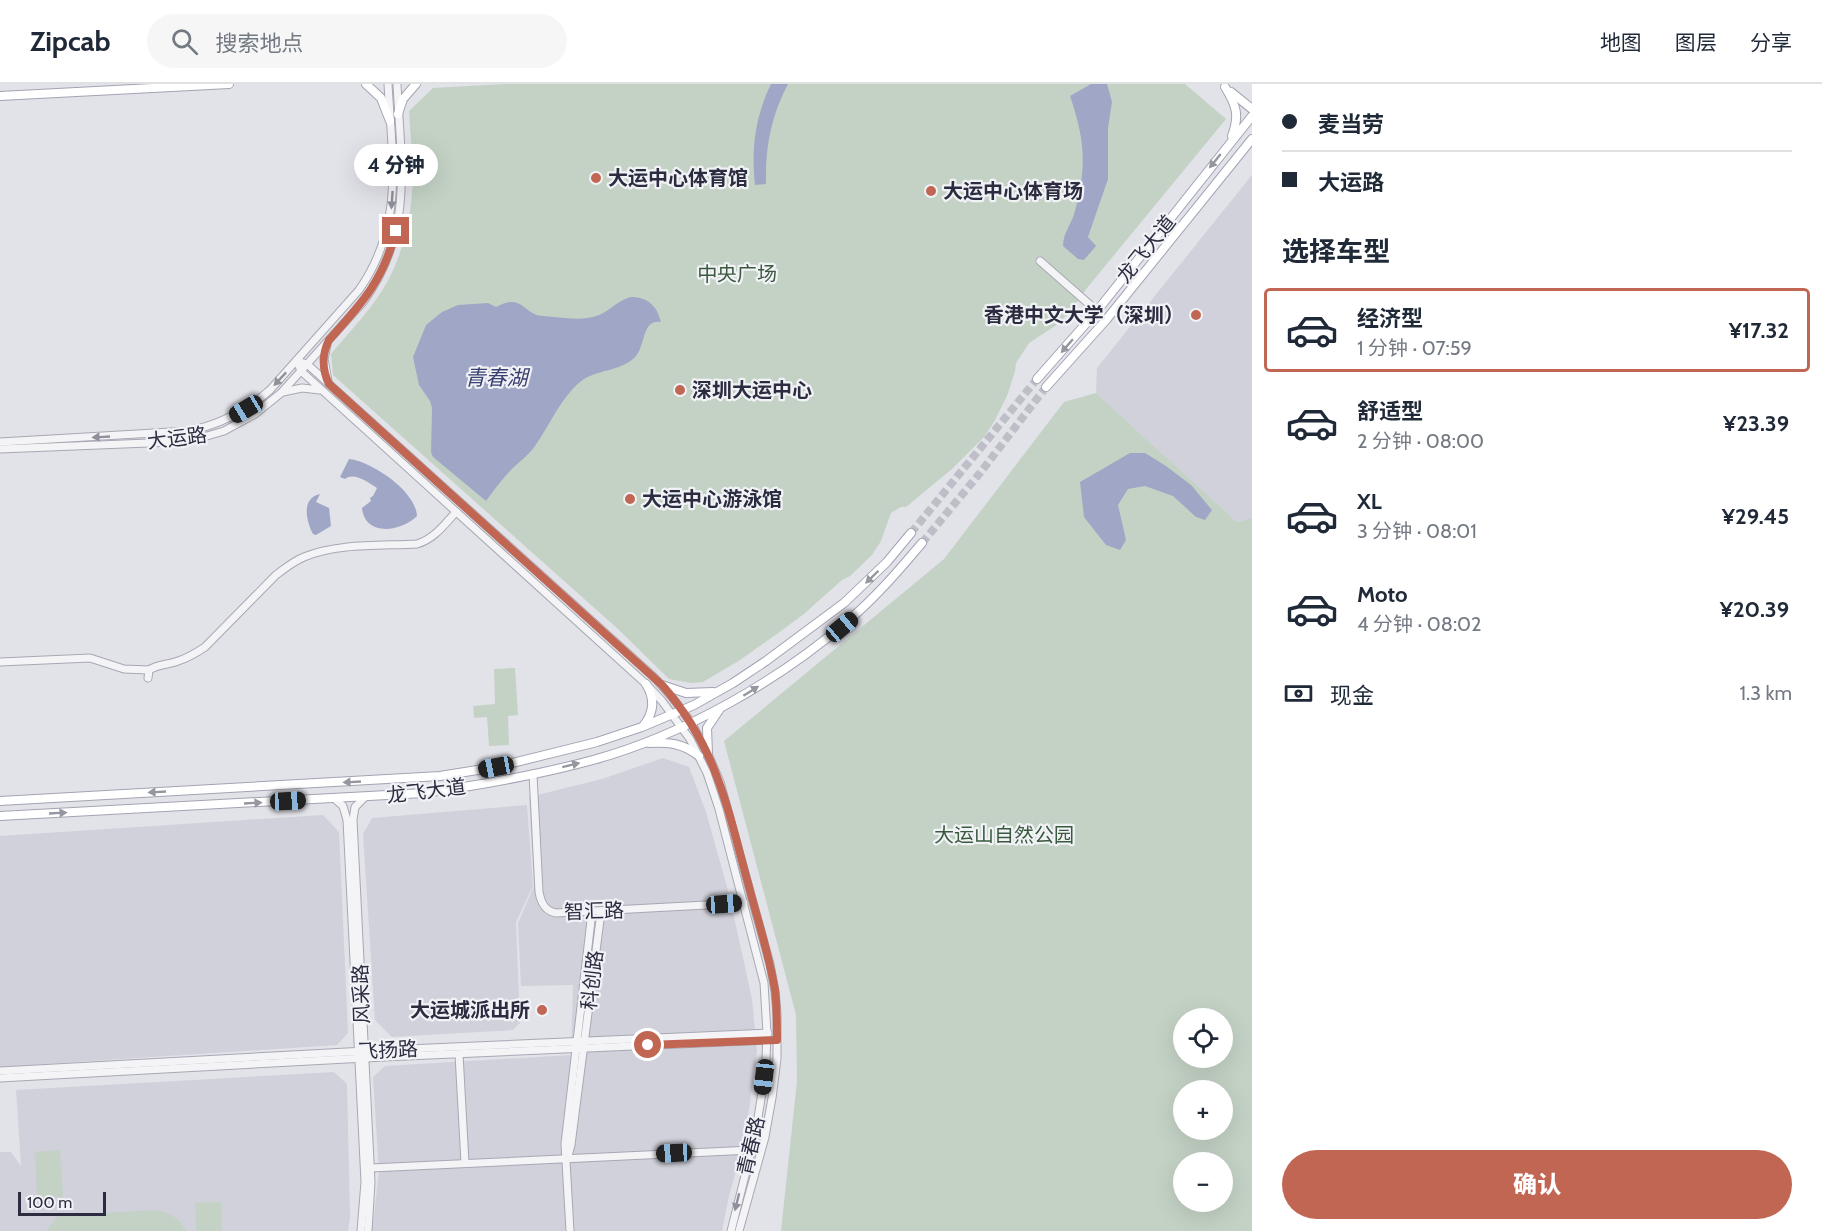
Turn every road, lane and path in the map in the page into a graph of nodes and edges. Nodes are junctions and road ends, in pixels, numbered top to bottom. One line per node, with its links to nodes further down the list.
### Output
1 (229, 84): 7 (main road)
2 (366, 84): 11 (main road)
3 (388, 84): 11 (street, 大运路)
4 (397, 84): 9 (street, 大运路)
5 (416, 84): 9 (main road)
6 (1223, 85): 8 (main road); 13 (main road)
7 (0, 96)
8 (1252, 109)
9 (398, 114): 18 (street, 大运路)
10 (1252, 116): 13 (main road, 龙飞大道)
11 (390, 121): 19 (street, 大运路, one-way to 19)
12 (1252, 139): 15 (main road, 龙飞大道)
13 (1229, 144): 17 (main road, 龙飞大道, one-way to 17)
14 (1252, 145): 15 (main road)
15 (1242, 151): 24 (main road, 龙飞大道)
16 (1040, 261): 17 (street)
17 (1097, 311): 22 (main road, 龙飞大道, one-way to 22)
18 (329, 340): 20 (street, 大运路); 23 (street)
19 (297, 361): 20 (street, 青春路); 21 (street, 青春路); 27 (street, 大运路, one-way to 27)
20 (308, 364): 21 (street, 大运路); 23 (street, 青春路)
21 (301, 371): 25 (street, 青春路); 26 (street, 大运路)
22 (1037, 379)
23 (329, 384): 34 (street, 青春路)
24 (1046, 387)
25 (324, 392): 26 (street); 29 (street, 青春路)
26 (281, 393): 28 (street, 大运路)
27 (0, 442)
28 (0, 449)
29 (456, 512): 32 (street); 33 (street, 青春路)
30 (911, 533): 35 (main road, 龙飞大道, one-way to 35)
31 (922, 543): 36 (main road, 龙飞大道, one-way to 31)
32 (0, 662)
33 (646, 684): 38 (street, 青春路); 40 (main road)
34 (662, 685): 35 (main road); 37 (street, 青春路)
35 (719, 691): 37 (main road, 龙飞大道)
36 (721, 707): 39 (main road, 龙飞大道); 43 (main road)
37 (682, 710): 38 (main road, 龙飞大道); 39 (street, 青春路)
38 (672, 714): 40 (main road, 龙飞大道); 41 (street, 青春路)
39 (691, 722): 41 (main road, 龙飞大道); 43 (street, 青春路)
40 (642, 727): 48 (main road, 龙飞大道, one-way to 48)
41 (681, 727): 42 (main road, 龙飞大道); 44 (street, 青春路)
42 (639, 744): 44 (main road); 45 (main road, 龙飞大道, one-way to 42)
43 (708, 754): 54 (street, 青春路)
44 (699, 756): 50 (street, 青春路)
45 (533, 774): 46 (main road, 龙飞大道); 51 (street, 智汇路)
46 (364, 798): 47 (main road, 龙飞大道); 57 (street, 风采路)
47 (336, 799): 49 (main road, 龙飞大道, one-way to 47); 57 (street, 风采路)
48 (0, 801)
49 (0, 816)
50 (744, 903): 52 (street, 智汇路); 53 (street, 青春路)
51 (592, 912): 52 (street, 智汇路); 55 (street)
52 (600, 912): 55 (street, 科创路)
53 (766, 1036): 54 (street, 飞扬路); 55 (street, 飞扬路); 60 (street, 青春路)
54 (777, 1036): 68 (street, 青春路)
55 (580, 1044): 56 (street, 飞扬路); 57 (street, 飞扬路); 61 (street)
56 (459, 1054): 57 (street, 飞扬路); 62 (street)
57 (361, 1055): 58 (street, 飞扬路); 59 (street, 飞扬路); 63 (street, 风采路); 64 (street, 风采路)
58 (0, 1071)
59 (0, 1078)
60 (752, 1150): 61 (street); 67 (street, 青春路, one-way to 67)
61 (567, 1158): 62 (street); 66 (street)
62 (465, 1163): 63 (street)
63 (371, 1168): 65 (street, 风采路)
64 (361, 1231)
65 (368, 1231)
66 (570, 1231)
67 (731, 1231)
68 (739, 1231)

